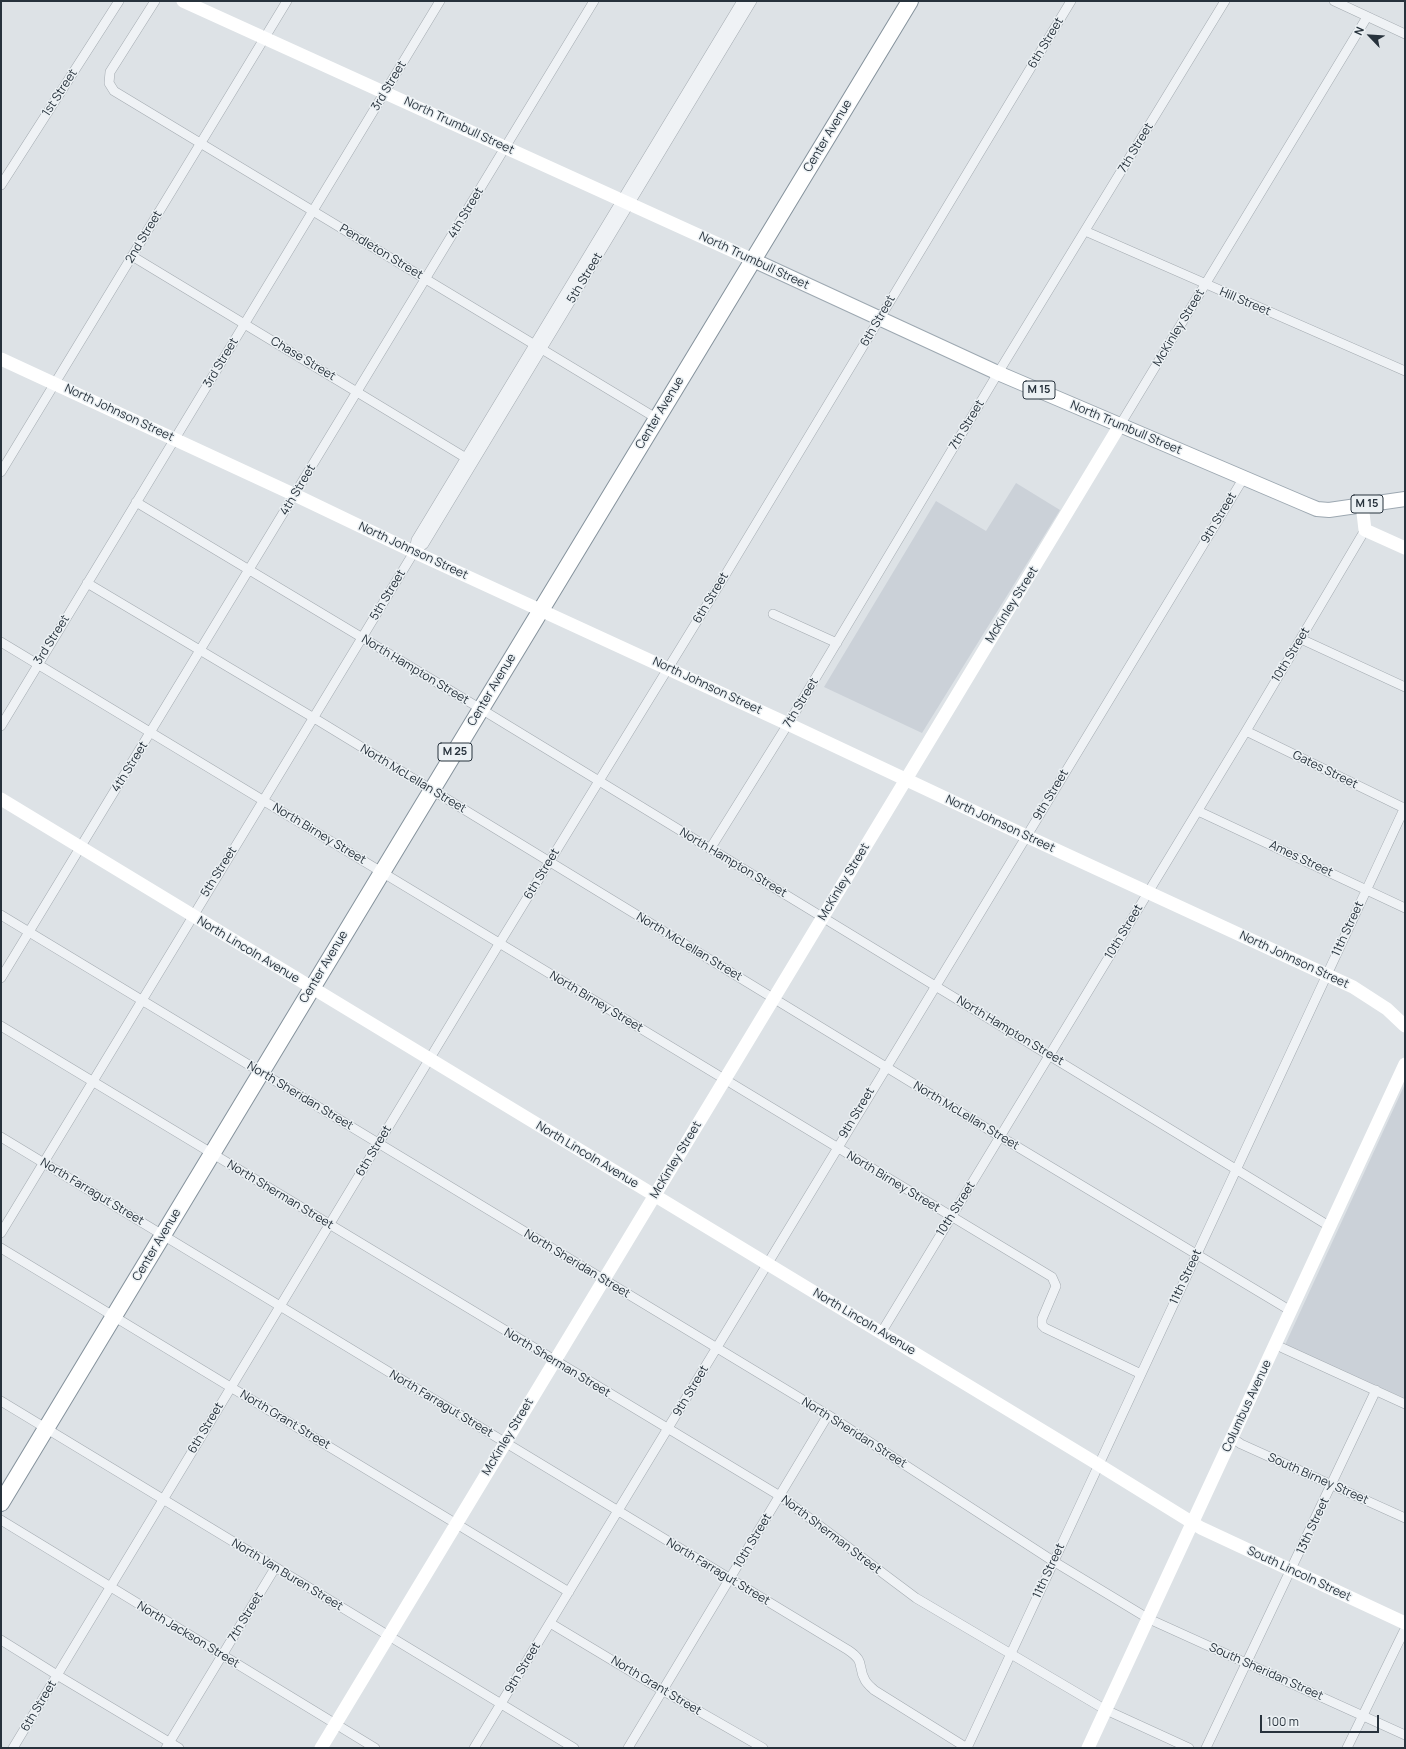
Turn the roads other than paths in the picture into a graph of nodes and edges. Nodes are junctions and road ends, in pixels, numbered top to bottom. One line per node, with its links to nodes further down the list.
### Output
1 (119, 1): 20 (street, 1st Street)
2 (155, 1): 18 (street, Pendleton Street)
3 (183, 1): 15 (street, North Trumbull Street)
4 (287, 1): 15 (street, 2nd Street)
5 (440, 1): 17 (street, 3rd Street)
6 (594, 1): 19 (street, 4th Street)
7 (742, 1): 16 (street, 5th Street)
8 (752, 1): 16 (street, 5th Street)
9 (910, 1): 25 (highway, Center Avenue / M 25)
10 (1071, 1): 28 (street, 6th Street)
11 (1225, 1): 23 (street, 7th Street)
12 (1334, 1): 13 (street)
13 (1367, 17): 14 (street); 27 (street, McKinley Street)
14 (1405, 34)
15 (264, 38): 17 (street, North Trumbull Street); 18 (street, 2nd Street)
16 (712, 59): 21 (street, 5th Street)
17 (385, 92): 19 (street, North Trumbull Street); 22 (street, 3rd Street)
18 (200, 144): 22 (street, Pendleton Street); 24 (street, 2nd Street)
19 (506, 147): 21 (street, North Trumbull Street); 26 (street, 4th Street)
20 (1, 185)
21 (625, 203): 25 (street, North Trumbull Street); 30 (street, 5th Street); 31 (street, 5th Street)
22 (313, 211): 26 (street, Pendleton Street); 29 (street, 3rd Street)
23 (1085, 231): 27 (street, Hill Street); 34 (street, 7th Street)
24 (132, 256): 29 (street, Chase Street); 35 (street, 2nd Street)
25 (753, 260): 28 (main road, North Trumbull Street / M 15); 37 (highway, Center Avenue / M 25)
26 (426, 279): 30 (street, Pendleton Street); 36 (street, 4th Street)
27 (1205, 285): 33 (street, Hill Street); 38 (street, McKinley Street)
28 (880, 320): 34 (main road, North Trumbull Street / M 15); 60 (street, 6th Street)
29 (245, 323): 36 (street, Chase Street); 39 (street, 3rd Street)
30 (533, 345): 31 (street, Pendleton Street); 40 (street, 5th Street)
31 (541, 350): 37 (street, Pendleton Street); 40 (street, 5th Street)
32 (1, 359): 35 (street, North Johnson Street)
33 (1405, 372)
34 (998, 373): 38 (main road, North Trumbull Street / M 15); 57 (street, 7th Street)
35 (55, 383): 39 (street, North Johnson Street); 41 (street, 2nd Street)
36 (358, 392): 40 (street, Chase Street); 43 (street, 4th Street)
37 (656, 418): 52 (highway, Center Avenue / M 25)
38 (1120, 425): 42 (main road, North Trumbull Street / M 15); 68 (street, McKinley Street)
39 (175, 439): 43 (street, North Johnson Street); 45 (street, 3rd Street)
40 (470, 460): 49 (street, 5th Street)
41 (1, 472)
42 (1243, 479): 46 (main road, North Trumbull Street / M 15); 75 (street, 9th Street)
43 (296, 495): 49 (street, North Johnson Street); 50 (street, 4th Street)
44 (1405, 499): 46 (main road, M 15)
45 (136, 502): 50 (street, North Hampton Street); 51 (street, 3rd Street)
46 (1362, 504): 47 (street)
47 (1365, 530): 48 (street); 55 (street, 10th Street)
48 (1405, 548)
49 (414, 552): 52 (street, North Johnson Street); 54 (street, 5th Street)
50 (250, 570): 54 (street, North Hampton Street); 58 (street, 4th Street)
51 (87, 584): 58 (street, North McLellan Street); 59 (street, 3rd Street)
52 (542, 610): 60 (street, North Johnson Street); 62 (highway, Center Avenue / M 25)
53 (773, 614): 57 (street)
54 (362, 638): 62 (street, North Hampton Street); 63 (street, 5th Street)
55 (1301, 639): 61 (street); 66 (street, 10th Street)
56 (1, 642): 59 (street, North Birney Street)
57 (837, 643): 64 (street, 7th Street)
58 (201, 650): 63 (street, North McLellan Street); 67 (street, 4th Street)
59 (38, 664): 65 (street, 3rd Street); 67 (street, North Birney Street)
60 (668, 669): 64 (street, North Johnson Street); 69 (street, 6th Street)
61 (1405, 687)
62 (481, 709): 69 (street, North Hampton Street); 70 (highway, Center Avenue / M 25)
63 (314, 718): 70 (street, North McLellan Street); 72 (street, 5th Street)
64 (788, 724): 68 (street, North Johnson Street); 77 (street, 7th Street)
65 (1, 726)
66 (1246, 731): 73 (street, Gates Street); 74 (street, 10th Street)
67 (152, 732): 72 (street, North Birney Street); 76 (street, 4th Street)
68 (905, 779): 75 (street, North Johnson Street); 85 (street, McKinley Street)
69 (598, 781): 77 (street, North Hampton Street); 78 (street, 6th Street)
70 (431, 790): 78 (street, North McLellan Street); 79 (highway, Center Avenue / M 25)
71 (1, 799): 76 (street, North Lincoln Avenue)
72 (263, 801): 79 (street, North Birney Street); 84 (street, 5th Street)
73 (1405, 808): 80 (street, 11th Street)
74 (1198, 811): 80 (street, Ames Street); 81 (street, 10th Street)
75 (1026, 836): 81 (street, North Johnson Street); 90 (street, 9th Street)
76 (80, 848): 84 (street, North Lincoln Avenue); 86 (street, 4th Street)
77 (710, 849): 85 (street, North Hampton Street)
78 (549, 862): 87 (street, 6th Street); 92 (street, North McLellan Street)
79 (382, 872): 87 (street, North Birney Street); 91 (highway, Center Avenue / M 25)
80 (1366, 890): 82 (street, Ames Street); 88 (street, 11th Street)
81 (1148, 892): 88 (street, North Johnson Street); 96 (street, 10th Street)
82 (1405, 908)
83 (1, 916): 86 (street, North Sheridan Street)
84 (192, 916): 91 (street, North Lincoln Avenue); 93 (street, 5th Street)
85 (822, 917): 90 (street, North Hampton Street); 92 (street, McKinley Street)
86 (29, 932): 89 (street, 4th Street); 93 (street, North Sheridan Street)
87 (499, 944): 97 (street, 6th Street); 101 (street, North Birney Street)
88 (1327, 975): 95 (street, North Johnson Street); 109 (street, 11th Street)
89 (1, 978)
90 (935, 986): 96 (street, North Hampton Street); 99 (street, 9th Street)
91 (311, 988): 97 (street, North Lincoln Avenue); 100 (highway, Center Avenue / M 25)
92 (774, 998): 99 (street, North McLellan Street); 101 (street, McKinley Street)
93 (141, 1000): 100 (street, North Sheridan Street); 102 (street, 5th Street)
94 (1, 1026): 102 (street, North Sherman Street)
95 (1405, 1026)
96 (1049, 1055): 104 (street, 10th Street); 109 (street, North Hampton Street)
97 (430, 1060): 105 (street, 6th Street); 110 (street, North Lincoln Avenue)
98 (1405, 1064): 113 (street, Columbus Avenue)
99 (885, 1067): 104 (street, North McLellan Street); 106 (street, 9th Street)
100 (261, 1072): 105 (street, North Sheridan Street); 107 (highway, Center Avenue / M 25)
101 (724, 1079): 106 (street, North Birney Street); 110 (street, McKinley Street)
102 (92, 1082): 107 (street, North Sherman Street); 108 (street, 5th Street)
103 (1, 1137): 108 (street, North Farragut Street)
104 (1000, 1137): 111 (street, 10th Street); 117 (street, North McLellan Street)
105 (378, 1144): 112 (street, 6th Street); 119 (street, North Sheridan Street)
106 (836, 1147): 111 (street, North Birney Street); 118 (street, 9th Street)
107 (211, 1153): 112 (street, North Sherman Street); 115 (highway, Center Avenue / M 25)
108 (44, 1163): 114 (street, 5th Street); 115 (street, North Farragut Street)
109 (1237, 1169): 113 (street, North Hampton Street); 117 (street, 11th Street)
110 (655, 1195): 118 (street, North Lincoln Avenue); 119 (street, McKinley Street)
111 (950, 1217): 123 (street, 10th Street); 127 (street, North Birney Street)
112 (330, 1225): 120 (street, 6th Street); 126 (street, North Sherman Street)
113 (1329, 1226): 121 (street, Columbus Avenue)
114 (1, 1233)
115 (163, 1235): 120 (street, North Farragut Street); 122 (highway, Center Avenue / M 25)
116 (1, 1248): 122 (street, North Grant Street)
117 (1196, 1254): 121 (street, North McLellan Street); 127 (street, 11th Street)
118 (767, 1263): 123 (street, North Lincoln Avenue); 125 (street, 9th Street)
119 (603, 1280): 125 (street, North Sheridan Street); 126 (street, McKinley Street)
120 (280, 1306): 128 (street, 6th Street); 136 (street, North Farragut Street)
121 (1291, 1311): 124 (street, Columbus Avenue)
122 (114, 1317): 128 (street, North Grant Street); 133 (highway, Center Avenue / M 25)
123 (881, 1333): 137 (street, North Lincoln Avenue)
124 (1276, 1345): 129 (street); 135 (street, Columbus Avenue)
125 (716, 1348): 132 (street, North Sheridan Street); 134 (street, 9th Street)
126 (554, 1361): 134 (street, North Sherman Street); 136 (street, McKinley Street)
127 (1141, 1374): 137 (street, 11th Street)
128 (231, 1387): 140 (street, 6th Street); 146 (street, North Grant Street)
129 (1376, 1390): 131 (street); 138 (street, 13th Street)
130 (1, 1401): 133 (street, North Van Buren Street)
131 (1405, 1404)
132 (828, 1416): 139 (street, 10th Street); 147 (street, North Sheridan Street)
133 (46, 1428): 140 (street, North Van Buren Street); 141 (highway, Center Avenue / M 25)
134 (667, 1429): 139 (street, North Sherman Street); 142 (street, 9th Street)
135 (1232, 1438): 138 (street, South Birney Street); 145 (street, Columbus Avenue)
136 (505, 1443): 142 (street, North Farragut Street); 146 (street, McKinley Street)
137 (1099, 1465): 145 (street, North Lincoln Avenue); 147 (street, 11th Street)
138 (1332, 1485): 143 (street, South Birney Street); 149 (street, 13th Street)
139 (780, 1496): 150 (street, 10th Street); 159 (street, North Sherman Street)
140 (163, 1500): 148 (street, North Van Buren Street); 151 (street, 6th Street)
141 (1, 1503)
142 (618, 1510): 150 (street, North Farragut Street); 152 (street, 9th Street)
143 (1405, 1518)
144 (1, 1520): 151 (street, North Jackson Street)
145 (1194, 1522): 149 (street, South Lincoln Street); 153 (street, Columbus Avenue)
146 (456, 1524): 152 (street, North Grant Street); 157 (street, McKinley Street)
147 (1053, 1562): 153 (street, North Sheridan Street); 159 (street, 11th Street)
148 (275, 1568): 157 (street, North Van Buren Street); 160 (street, 7th Street)
149 (1292, 1571): 155 (street, South Lincoln Street); 161 (street, 13th Street)
150 (730, 1579): 163 (street, 10th Street); 178 (street, North Farragut Street)
151 (110, 1587): 160 (street, North Jackson Street); 162 (street, 6th Street)
152 (568, 1592): 154 (street, 9th Street)
153 (1149, 1619): 161 (street, South Sheridan Street); 165 (street, Columbus Avenue)
154 (550, 1623): 163 (street, North Grant Street); 164 (street, 9th Street)
155 (1405, 1623)
156 (1405, 1629): 166 (street)
157 (388, 1636): 164 (street, North Van Buren Street); 167 (street, McKinley Street)
158 (1, 1640): 162 (street)
159 (1010, 1654): 165 (street, North Sherman Street); 178 (street, 11th Street)
160 (222, 1656): 167 (street, North Jackson Street); 169 (street, 7th Street)
161 (1247, 1663): 166 (street, South Sheridan Street); 181 (street, 13th Street)
162 (57, 1676): 169 (street); 170 (street, 6th Street)
163 (663, 1691): 176 (street, 10th Street); 177 (street, North Grant Street)
164 (501, 1704): 174 (street, 9th Street); 175 (street, North Van Buren Street)
165 (1106, 1710): 179 (street, Columbus Avenue); 180 (street, North Sherman Street)
166 (1363, 1716): 168 (street, South Sheridan Street); 182 (street)
167 (335, 1724): 172 (street, McKinley Street); 173 (street, North Jackson Street)
168 (1405, 1735)
169 (168, 1745): 171 (street)
170 (13, 1748)
171 (179, 1748)
172 (321, 1748)
173 (375, 1748)
174 (474, 1748)
175 (574, 1748)
176 (628, 1748)
177 (762, 1748)
178 (967, 1748)
179 (1088, 1748)
180 (1189, 1748)
181 (1206, 1748)
182 (1347, 1748)

